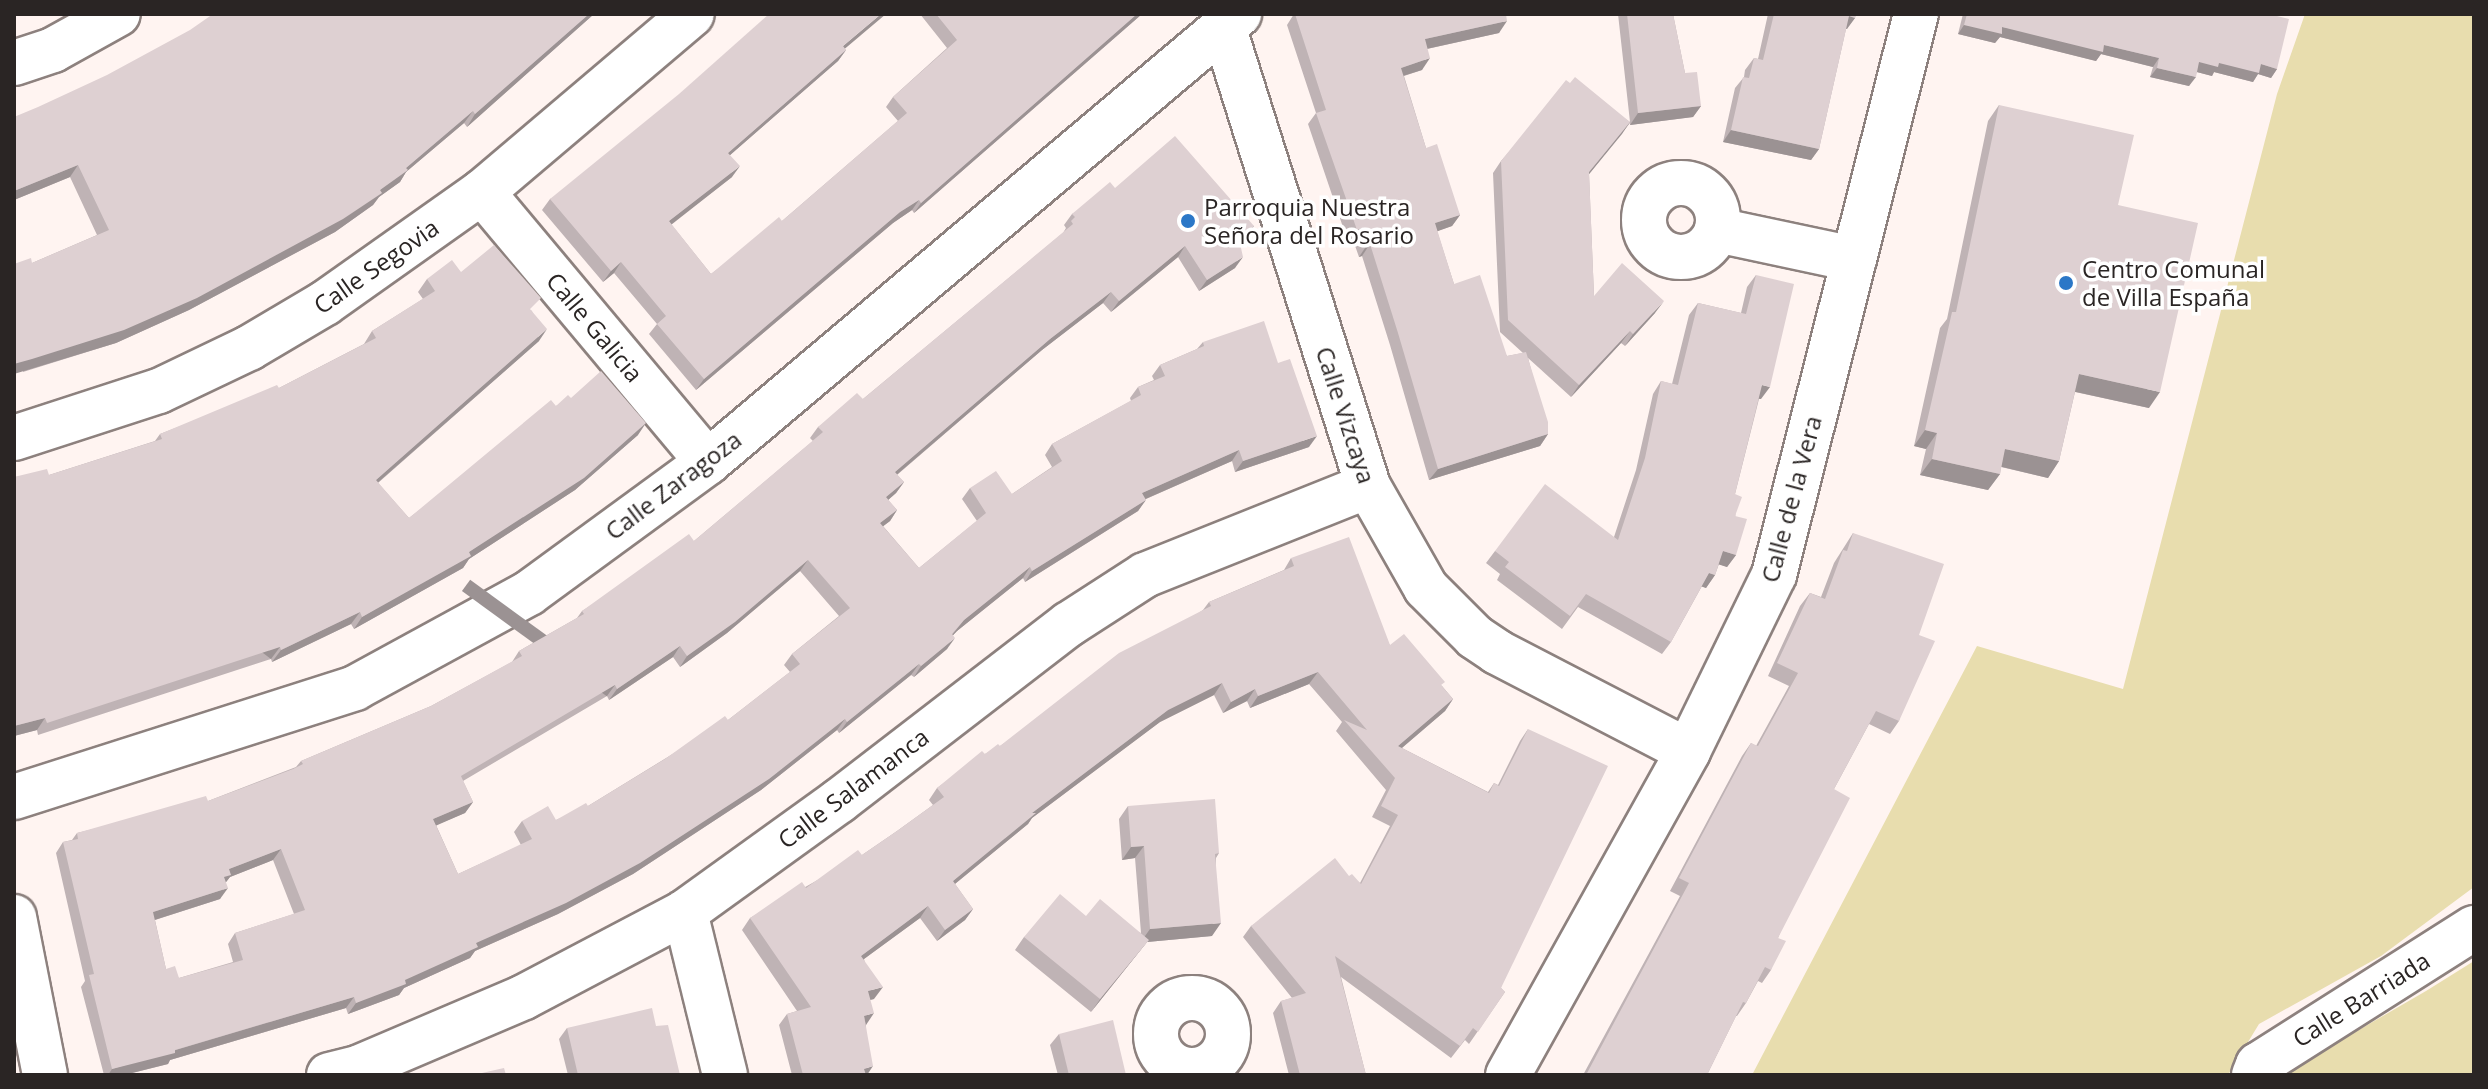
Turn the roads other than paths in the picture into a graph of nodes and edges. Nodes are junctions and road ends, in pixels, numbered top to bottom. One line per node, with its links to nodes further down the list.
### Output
1 (118, 14): 5 (street)
2 (692, 14): 6 (street, Calle Segovia)
3 (1916, 14): 8 (street, Calle de la Vera)
4 (1231, 20): 10 (street, Calle Zaragoza); 11 (street, Calle Vizcaya)
5 (14, 63)
6 (482, 192): 9 (street, Calle Segovia); 10 (street, Calle Galicia)
7 (1717, 230): 8 (street)
8 (1854, 259): 12 (street, Calle de la Vera)
9 (14, 438)
10 (708, 462): 13 (street, Calle Zaragoza)
11 (1368, 486): 12 (street, Calle Vizcaya); 14 (street, Calle Salamanca)
12 (1688, 751): 20 (street, Calle de la Vera)
13 (14, 797)
14 (685, 912): 17 (street, Calle Salamanca); 19 (street)
15 (14, 917): 18 (street)
16 (2474, 928): 21 (street, Calle Barriada)
17 (350, 1072)
18 (45, 1075)
19 (725, 1075)
20 (1508, 1075)
21 (2254, 1075)

